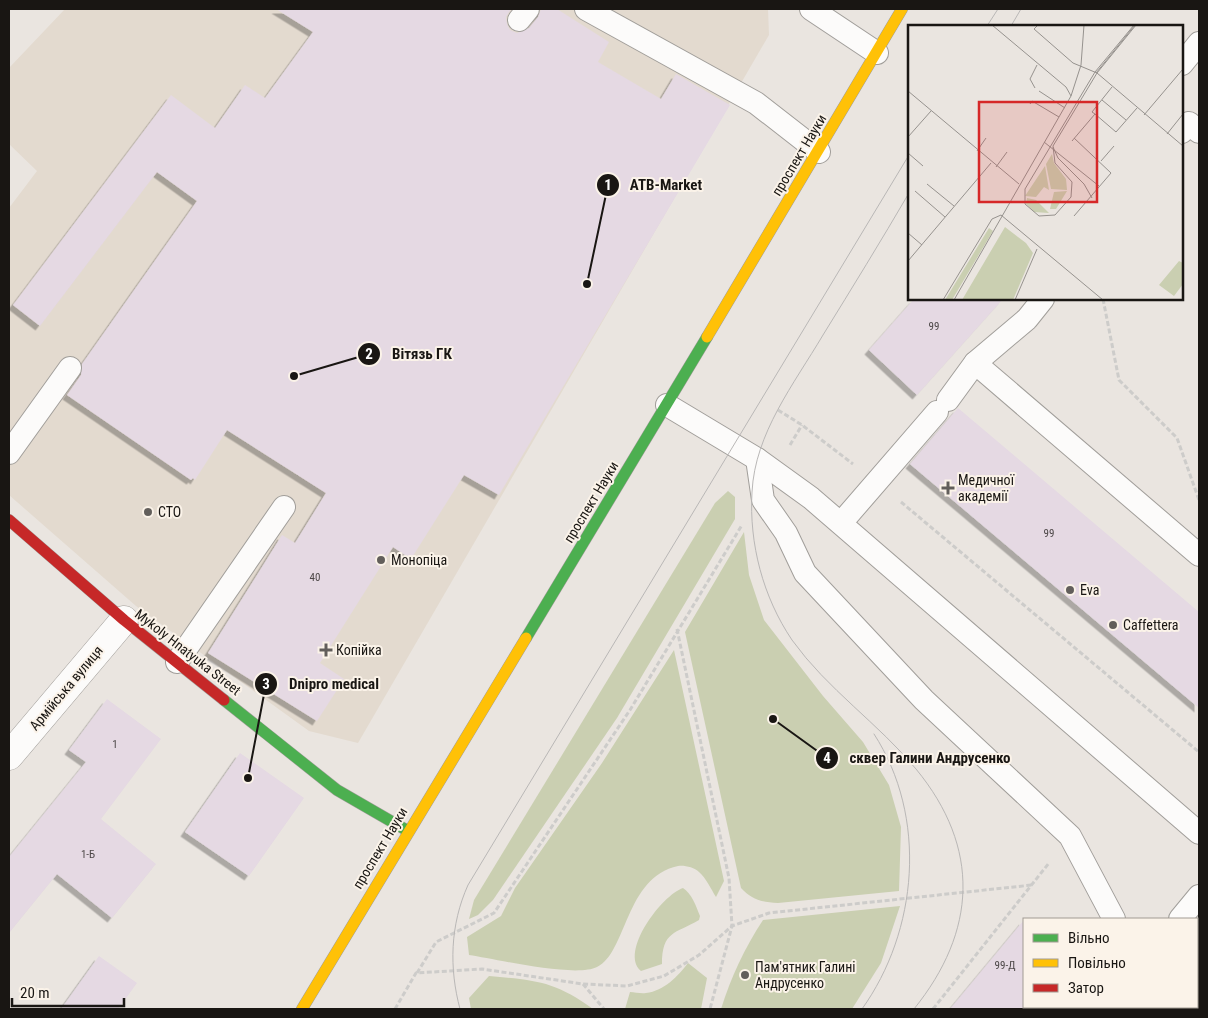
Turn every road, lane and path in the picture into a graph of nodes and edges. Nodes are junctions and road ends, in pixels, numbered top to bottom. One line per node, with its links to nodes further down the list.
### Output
1 (586, 9): 7 (lane)
2 (811, 9): 5 (lane)
3 (902, 9): 5 (main road, проспект Науки)
4 (1199, 43): 6 (lane)
5 (877, 53): 7 (main road, проспект Науки)
6 (1183, 63)
7 (819, 152): 12 (main road, проспект Науки)
8 (1042, 300): 10 (lane)
9 (1103, 300): 19 (path)
10 (975, 363): 17 (lane); 23 (lane)
11 (70, 368): 15 (lane)
12 (667, 405): 16 (lane); 29 (main road, проспект Науки)
13 (778, 410): 14 (path)
14 (802, 425): 16 (path); 17 (path)
15 (9, 453)
16 (766, 465): 18 (lane); 22 (lane)
17 (876, 482): 22 (lane); 27 (path)
18 (763, 490): 25 (path); 31 (lane)
19 (1199, 500)
20 (284, 507): 26 (lane)
21 (9, 520): 24 (main road, Mykoly Hnatyuka Street)
22 (841, 523): 30 (lane)
23 (1199, 555)
24 (124, 620): 26 (main road, Mykoly Hnatyuka Street); 28 (street, Армійська вулиця)
25 (677, 629): 36 (path); 37 (path)
26 (177, 662): 29 (main road, Mykoly Hnatyuka Street)
27 (1199, 752)
28 (9, 756)
29 (408, 831): 39 (main road, проспект Науки)
30 (1199, 833)
31 (1070, 836): 32 (path); 34 (lane)
32 (1032, 884): 36 (path); 43 (path)
33 (1199, 896): 35 (lane)
34 (1113, 918)
35 (1181, 918)
36 (732, 926): 38 (path); 42 (path)
37 (416, 973): 38 (path); 40 (path)
38 (582, 984): 41 (path)
39 (302, 1009)
40 (395, 1009)
41 (604, 1009)
42 (710, 1009)
43 (933, 1009)

